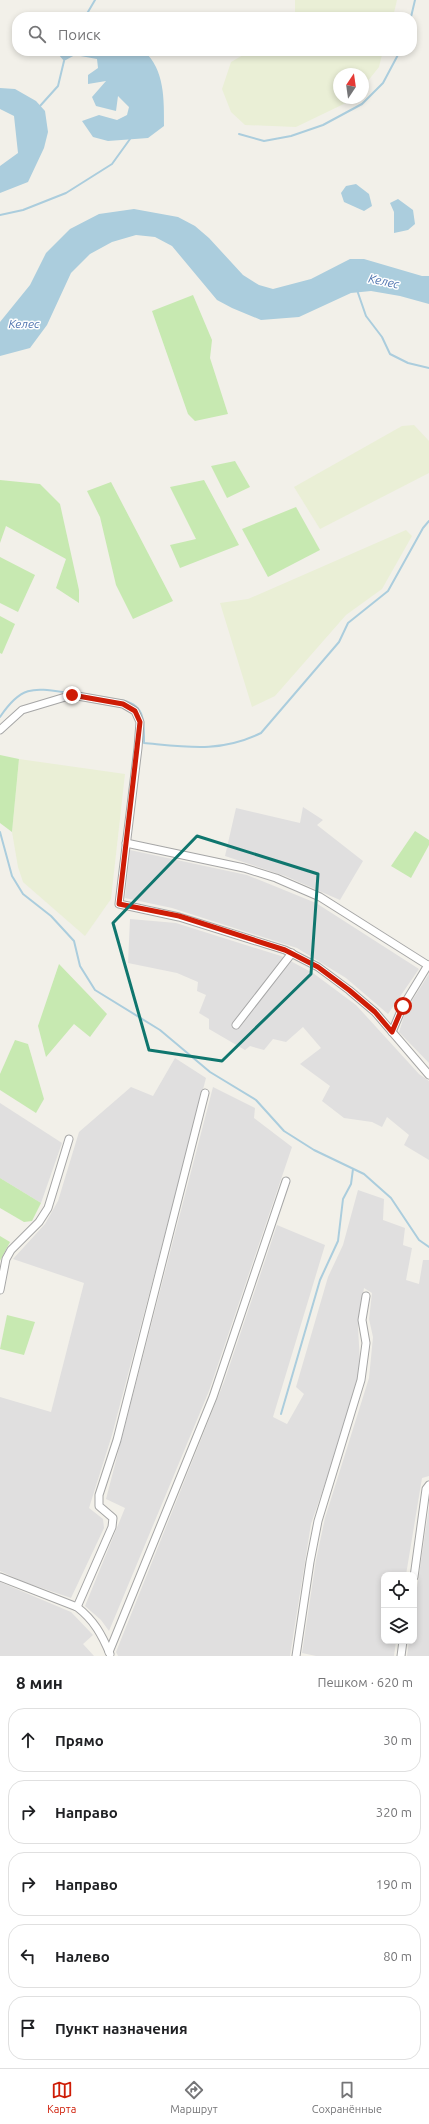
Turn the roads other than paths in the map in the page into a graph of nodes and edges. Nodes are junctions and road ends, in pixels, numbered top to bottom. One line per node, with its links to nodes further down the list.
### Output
1 (0, 730): 2 (street)
2 (126, 843): 3 (street); 4 (street)
3 (292, 953): 5 (street); 6 (street)
4 (428, 966): 6 (street)
5 (236, 1025)
6 (392, 1032): 7 (street)
7 (429, 1075)
8 (206, 1093): 16 (street)
9 (69, 1139): 11 (street)
10 (286, 1181): 18 (street)
11 (0, 1290)
12 (366, 1296): 19 (street)
13 (429, 1485): 14 (street)
14 (415, 1572)
15 (0, 1577): 16 (street)
16 (77, 1607): 18 (street)
17 (403, 1644): 20 (street)
18 (110, 1654)
19 (296, 1656)
20 (401, 1656)

